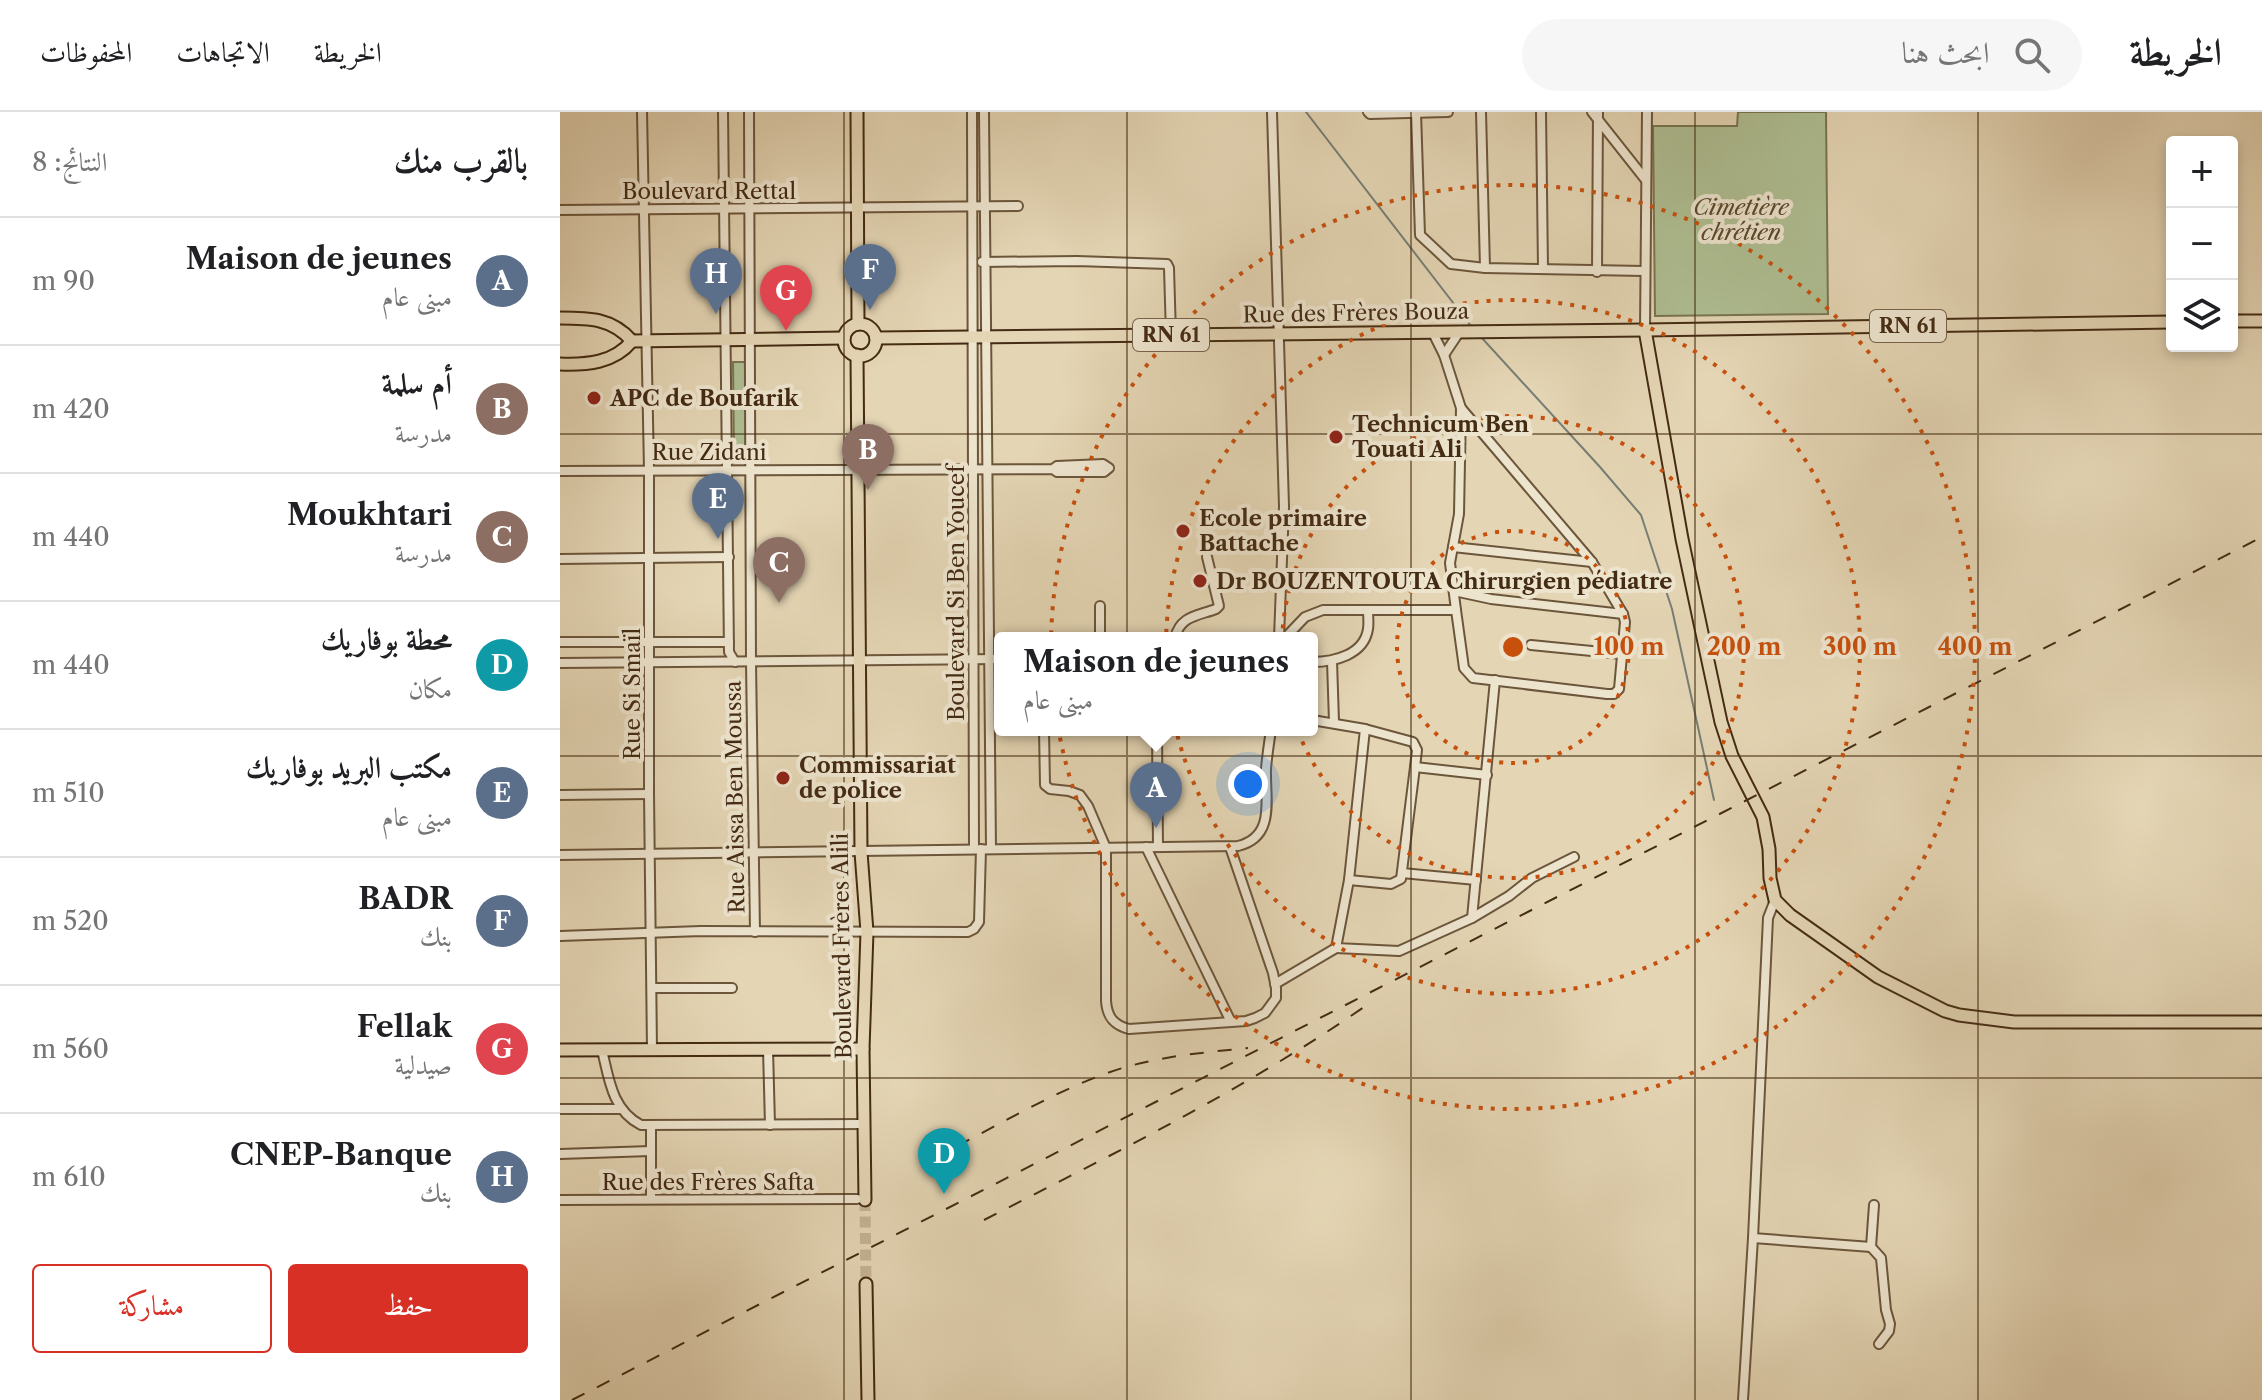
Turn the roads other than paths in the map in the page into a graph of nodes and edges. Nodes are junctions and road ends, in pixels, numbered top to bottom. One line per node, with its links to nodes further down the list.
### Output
1 (642, 112): 23 (street, Rue Si Smaïl)
2 (723, 112): 24 (street)
3 (749, 112): 21 (street, Rue Aissa Ben Moussa)
4 (857, 112): 20 (main road)
5 (972, 112): 19 (street)
6 (984, 112): 17 (street)
7 (1272, 112): 39 (street)
8 (1368, 112): 14 (street)
9 (1448, 112): 14 (street)
10 (1481, 112): 27 (street)
11 (1541, 112): 28 (street)
12 (1592, 112): 15 (street)
13 (1647, 112): 16 (street)
14 (1416, 113): 27 (street)
15 (1598, 116): 16 (street); 30 (street)
16 (1645, 180): 29 (street)
17 (984, 206): 18 (street, Boulevard Rettal); 19 (street, Boulevard Rettal); 26 (street)
18 (1018, 206)
19 (973, 207): 20 (street, Boulevard Rettal); 25 (street)
20 (858, 208): 21 (street, Boulevard Rettal); 35 (main road)
21 (749, 209): 24 (street, Boulevard Rettal); 43 (street, Rue Aissa Ben Moussa)
22 (560, 210): 23 (street, Boulevard Rettal)
23 (644, 210): 24 (street, Boulevard Rettal); 46 (street, Rue Si Smaïl)
24 (725, 210): 42 (street)
25 (973, 262): 26 (street); 41 (street)
26 (986, 262): 40 (street); 41 (street)
27 (1485, 268): 28 (street)
28 (1543, 269): 30 (street)
29 (1644, 271): 30 (street); 36 (street)
30 (1597, 272)
31 (560, 318): 47 (main road)
32 (2238, 321): 33 (main road)
33 (2262, 321)
34 (2166, 322): 36 (main road, RN 61)
35 (858, 324): 44 (main road); 45 (main road)
36 (1645, 330): 38 (main road, Rue des Frères Bouza / RN 61); 114 (main road)
37 (1432, 331): 38 (main road, Rue des Frères Bouza / RN 61); 39 (main road, Rue des Frères Bouza / RN 61); 49 (street)
38 (1464, 331): 49 (street)
39 (1279, 334): 40 (main road, Rue des Frères Bouza / RN 61); 73 (street)
40 (1171, 335): 41 (main road, Rue des Frères Bouza / RN 61)
41 (980, 337): 45 (main road, Rue des Frères Bouza / RN 61); 52 (street, Boulevard Si Ben Youcef); 54 (street, Boulevard Si Ben Youcef)
42 (727, 338): 43 (main road); 46 (main road); 57 (street)
43 (750, 338): 44 (main road); 58 (street, Rue Aissa Ben Moussa)
44 (844, 338): 48 (main road)
45 (876, 338): 48 (main road)
46 (646, 339): 47 (main road); 56 (street, Rue Si Smaïl)
47 (632, 341): 50 (main road)
48 (857, 355): 53 (main road, Boulevard Frères Alili)
49 (1444, 355): 51 (street)
50 (560, 364)
51 (1461, 408): 60 (street); 65 (street)
52 (974, 468): 53 (street, Rue Zidani); 54 (street, Rue Zidani); 82 (street, Boulevard Si Ben Youcef)
53 (858, 469): 58 (street, Rue Zidani); 83 (main road, Boulevard Frères Alili)
54 (988, 469): 55 (street, Rue Zidani); 80 (street, Boulevard Si Ben Youcef)
55 (1053, 469): 55 (street)
56 (649, 470): 57 (street, Rue Zidani); 59 (street, Rue Zidani); 61 (street, Rue Si Smaïl)
57 (728, 470): 58 (street, Rue Zidani); 62 (street)
58 (751, 470): 87 (street, Rue Aissa Ben Moussa)
59 (560, 471)
60 (1453, 547): 65 (street); 66 (street)
61 (649, 557): 62 (street); 64 (street); 76 (street, Rue Si Smaïl)
62 (729, 557): 77 (street)
63 (1207, 557): 72 (street)
64 (560, 559)
65 (1592, 562): 70 (street)
66 (1454, 591): 69 (street); 70 (street)
67 (1100, 606): 71 (street)
68 (1368, 610): 69 (street); 74 (street); 84 (street)
69 (1456, 610): 90 (street)
70 (1623, 614): 79 (street)
71 (1100, 632)
72 (1176, 632)
73 (1279, 632)
74 (1290, 632)
75 (560, 642): 76 (street)
76 (650, 642): 77 (street); 85 (street, Rue Si Smaïl)
77 (729, 642): 86 (street)
78 (1531, 645): 79 (street)
79 (1622, 654): 90 (street)
80 (990, 659): 81 (street); 82 (street); 105 (street, Boulevard Si Ben Youcef)
81 (994, 659)
82 (974, 660): 83 (street); 105 (street, Boulevard Si Ben Youcef)
83 (860, 661): 87 (street); 106 (main road, Boulevard Frères Alili)
84 (1332, 661): 88 (street); 92 (street)
85 (650, 662): 86 (street); 89 (street); 99 (street, Rue Si Smaïl)
86 (735, 662): 87 (street)
87 (751, 662): 108 (street, Rue Aissa Ben Moussa)
88 (1318, 662)
89 (560, 663)
90 (1495, 680): 98 (street)
91 (1318, 721): 92 (street)
92 (1334, 722): 93 (street)
93 (1365, 729): 97 (street); 112 (street)
94 (1044, 736): 104 (street)
95 (1157, 736): 103 (street)
96 (1270, 736): 101 (street)
97 (1415, 767): 98 (street); 111 (street)
98 (1487, 775): 113 (street)
99 (649, 794): 100 (street); 107 (street, Rue Si Smaïl)
100 (560, 795)
101 (1234, 846): 103 (street); 121 (street)
102 (1146, 847): 103 (street); 104 (street); 124 (street)
103 (1158, 847)
104 (1106, 848): 105 (street); 124 (street)
105 (982, 849): 106 (street); 117 (street)
106 (861, 852): 108 (street); 117 (main road, Boulevard Frères Alili)
107 (650, 853): 108 (street); 109 (street); 118 (street, Rue Si Smaïl)
108 (755, 853): 116 (street, Rue Aissa Ben Moussa)
109 (560, 855)
110 (1574, 857): 115 (street)
111 (1402, 873): 112 (street); 113 (street)
112 (1349, 880): 120 (street)
113 (1476, 880): 115 (street)
114 (1775, 900): 125 (main road); 142 (street)
115 (1472, 918): 120 (street)
116 (755, 932): 117 (street); 118 (street)
117 (867, 932): 127 (main road, Boulevard Frères Alili)
118 (650, 933): 119 (street); 122 (street, Rue Si Smaïl)
119 (560, 936)
120 (1336, 948): 121 (street)
121 (1275, 984): 124 (street)
122 (652, 988): 123 (street); 130 (street, Rue Si Smaïl)
123 (732, 988)
124 (1231, 1022)
125 (2262, 1022)
126 (768, 1049): 127 (main road); 130 (main road); 134 (street)
127 (863, 1049): 133 (main road, Boulevard Frères Alili)
128 (560, 1050): 129 (main road)
129 (602, 1050): 130 (main road); 132 (street)
130 (652, 1050)
131 (560, 1109): 132 (street)
132 (621, 1109): 135 (street)
133 (864, 1124): 134 (street); 140 (main road, Boulevard Frères Alili)
134 (770, 1125): 135 (street)
135 (651, 1127): 136 (street)
136 (651, 1151): 137 (street); 138 (street)
137 (560, 1154)
138 (651, 1199): 139 (street, Rue des Frères Safta); 140 (street, Rue des Frères Safta)
139 (560, 1200)
140 (861, 1200)
141 (1874, 1205): 143 (street)
142 (1753, 1238): 143 (street); 147 (street)
143 (1871, 1247): 145 (street)
144 (866, 1284): 146 (main road)
145 (1879, 1344)
146 (868, 1400)
147 (1743, 1400)

